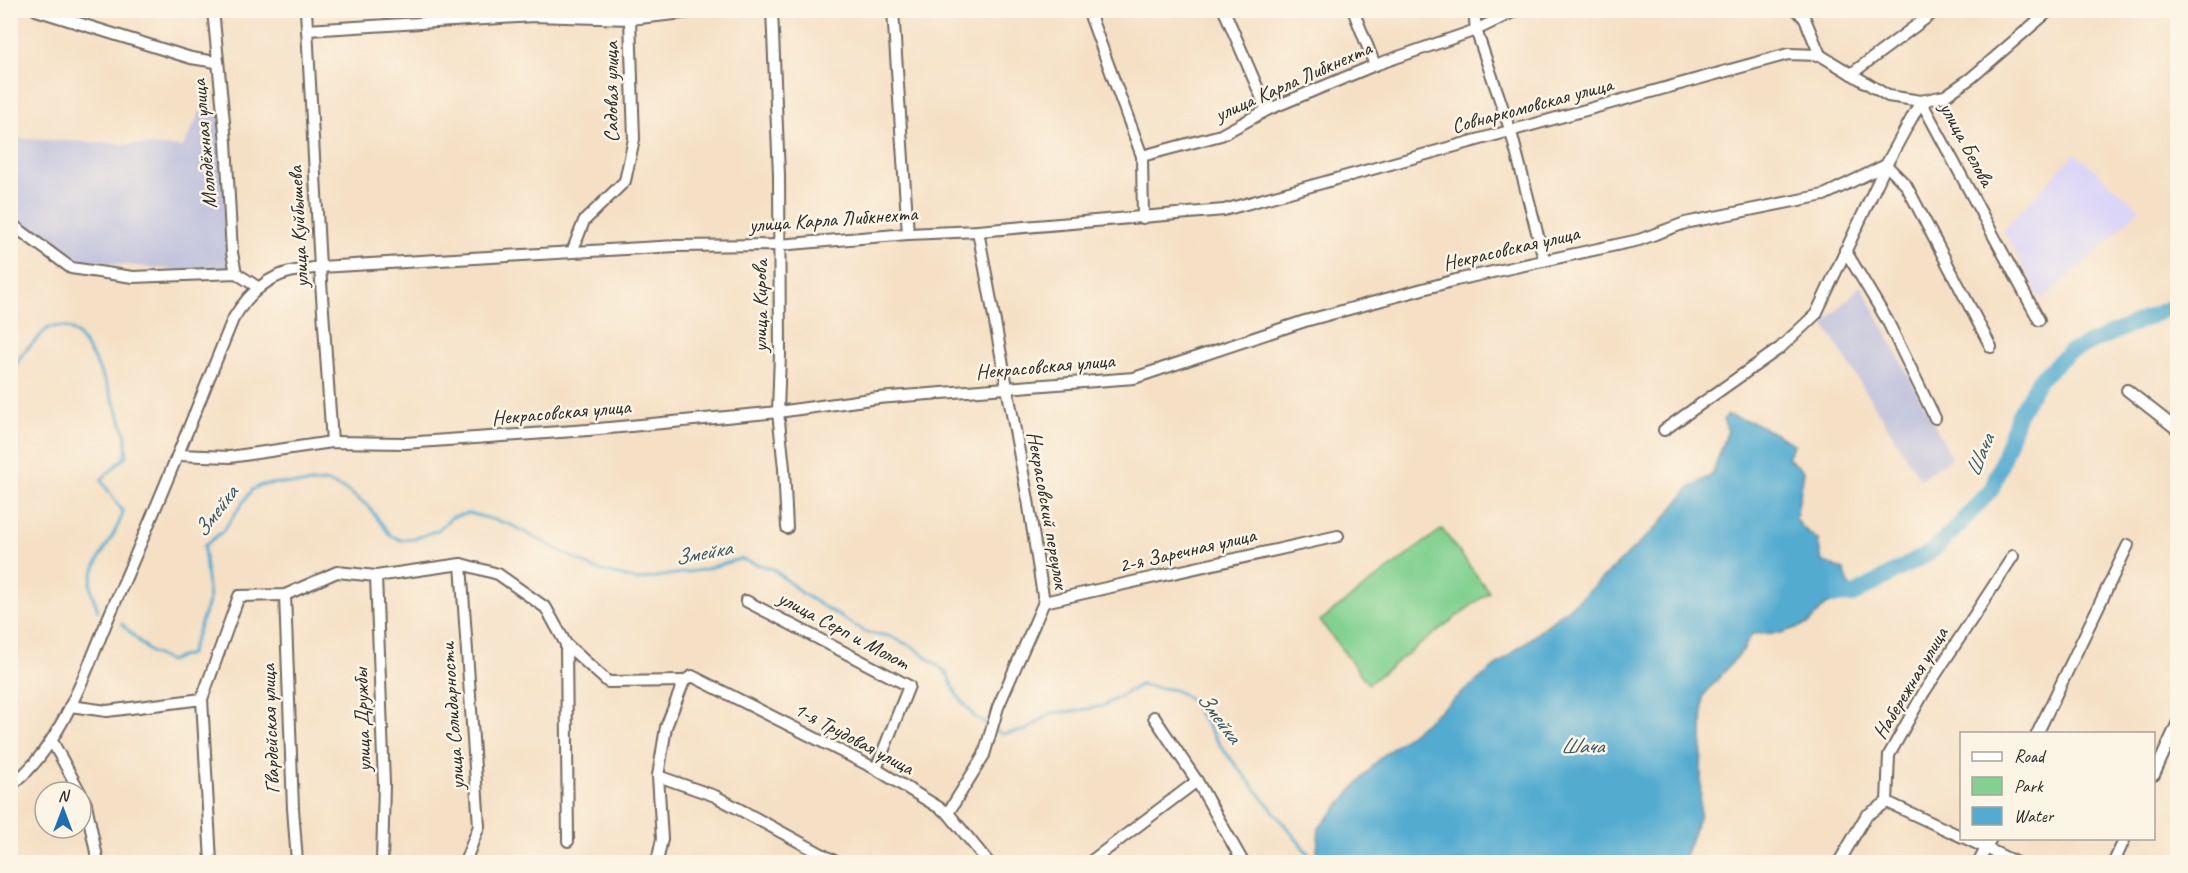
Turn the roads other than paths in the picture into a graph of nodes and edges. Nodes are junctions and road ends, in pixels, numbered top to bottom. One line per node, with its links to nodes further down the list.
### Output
1 (36, 10): 19 (street)
2 (213, 10): 19 (street, Молодёжная улица)
3 (306, 10): 16 (street, улица Куйбышева)
4 (710, 10): 15 (street)
5 (772, 10): 31 (street, улица Кирова)
6 (892, 10): 30 (street)
7 (1088, 10): 25 (street)
8 (1224, 10): 23 (street)
9 (1353, 10): 20 (street)
10 (1474, 10): 17 (street)
11 (1517, 10): 17 (street, улица Карла Либкнехта)
12 (1937, 10): 21 (street)
13 (2050, 10): 22 (street)
14 (1804, 13): 18 (street)
15 (630, 20): 16 (street); 33 (street, Садовая улица)
16 (307, 30): 35 (street, улица Куйбышева)
17 (1476, 30): 20 (street, улица Карла Либкнехта); 24 (street)
18 (1820, 55): 21 (street, Совнаркомовская улица); 24 (street, Совнаркомовская улица)
19 (216, 62): 36 (street, Молодёжная улица)
20 (1375, 65): 23 (street, улица Карла Либкнехта)
21 (1851, 74): 22 (street, Совнаркомовская улица)
22 (1921, 101): 26 (street, улица Белова); 38 (street, улица Белова)
23 (1267, 110): 25 (street, улица Карла Либкнехта)
24 (1511, 132): 27 (street, Совнаркомовская улица); 34 (street)
25 (1142, 156): 27 (street)
26 (1886, 165): 32 (street, улица Белова); 34 (street, Некрасовская улица); 39 (street)
27 (1143, 218): 29 (street, улица Карла Либкнехта)
28 (10, 224): 36 (street)
29 (978, 231): 30 (street, улица Карла Либкнехта); 40 (street, Некрасовский переулок)
30 (908, 234): 31 (street, улица Карла Либкнехта)
31 (779, 244): 33 (street, улица Карла Либкнехта); 42 (street, улица Кирова)
32 (1845, 250): 43 (street); 44 (street, улица Белова)
33 (572, 252): 35 (street, улица Карла Либкнехта)
34 (1544, 259): 40 (street, Некрасовская улица)
35 (320, 267): 37 (street, улица Карла Либкнехта); 46 (street, улица Куйбышева)
36 (236, 273): 37 (street)
37 (260, 288): 47 (street, улица Карла Либкнехта)
38 (2039, 320)
39 (1991, 347)
40 (1007, 388): 42 (street, Некрасовская улица); 56 (street, Некрасовский переулок)
41 (2127, 390): 45 (street)
42 (778, 412): 46 (street, Некрасовская улица); 48 (street, улица Кирова)
43 (1935, 418)
44 (1664, 430)
45 (2178, 430)
46 (332, 442): 47 (street, Некрасовская улица)
47 (178, 455): 60 (street, улица Карла Либкнехта)
48 (787, 528)
49 (1338, 536): 56 (street, 2-я Заречная улица)
50 (2128, 545): 63 (street)
51 (2013, 556): 71 (street, Набережная улица)
52 (461, 564): 53 (street); 57 (street); 84 (street, улица Солидарности)
53 (376, 576): 54 (street); 83 (street, улица Дружбы)
54 (285, 595): 59 (street); 82 (street, Гвардейская улица)
55 (746, 601): 65 (street, улица Серп и Молот)
56 (1044, 602): 72 (street, Некрасовский переулок)
57 (566, 644): 58 (street); 77 (street)
58 (684, 681): 65 (street, 1-я Трудовая улица); 67 (street)
59 (202, 699): 60 (street); 81 (street)
60 (70, 706): 64 (street, улица Карла Либкнехта)
61 (1154, 717): 69 (street)
62 (2178, 722): 66 (street)
63 (2038, 732)
64 (52, 741): 68 (street); 70 (street, улица Карла Либкнехта)
65 (876, 769): 72 (street, 1-я Трудовая улица)
66 (2155, 773)
67 (658, 776): 85 (street); 86 (street)
68 (73, 780)
69 (1197, 782): 79 (street); 88 (street)
70 (10, 786)
71 (1887, 802): 73 (street); 89 (street)
72 (948, 813): 87 (street, 1-я Трудовая улица)
73 (1960, 837)
74 (93, 838): 80 (street)
75 (1973, 840): 78 (street)
76 (2124, 840): 92 (street)
77 (567, 841)
78 (1988, 843): 90 (street); 91 (street)
79 (1094, 861)
80 (98, 862)
81 (211, 862)
82 (297, 862)
83 (382, 862)
84 (465, 862)
85 (657, 862)
86 (836, 862)
87 (988, 862)
88 (1243, 862)
89 (1839, 862)
90 (1979, 862)
91 (2015, 862)
92 (2114, 862)

